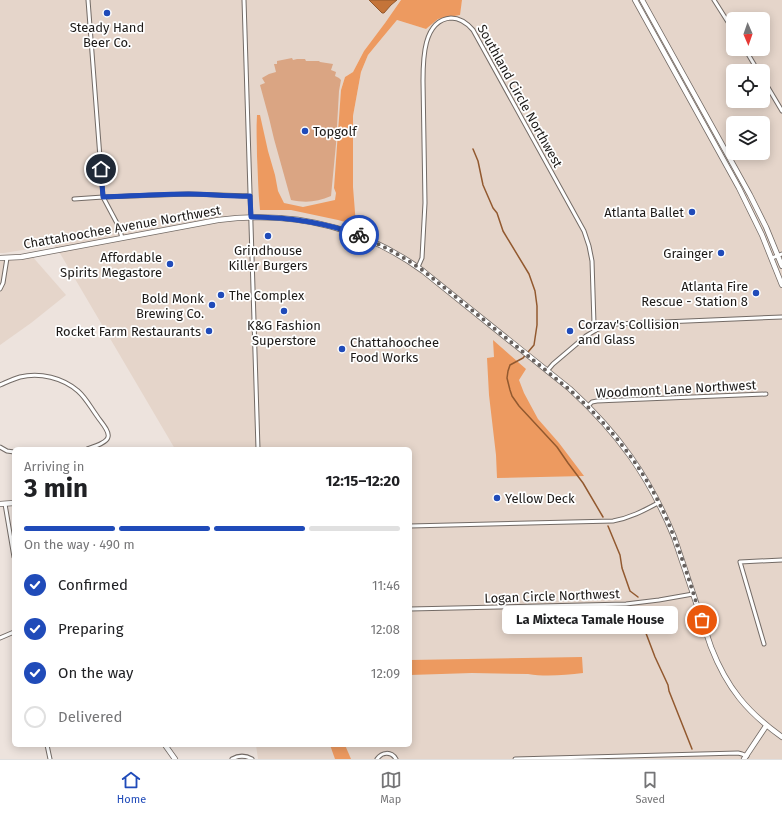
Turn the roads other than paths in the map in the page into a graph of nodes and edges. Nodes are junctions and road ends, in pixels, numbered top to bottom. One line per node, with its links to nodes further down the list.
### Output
1 (88, 0): 10 (street)
2 (244, 0): 9 (street)
3 (636, 0): 17 (street)
4 (642, 0): 14 (street)
5 (714, 0): 6 (street)
6 (726, 19)
7 (770, 91): 8 (street)
8 (782, 111)
9 (250, 196): 10 (street); 12 (street)
10 (103, 197): 11 (street); 13 (street)
11 (74, 199)
12 (251, 217): 13 (street, Chattahoochee Avenue Northwest); 19 (street, Chattahoochee Avenue Northwest); 30 (street)
13 (122, 238): 16 (street, Chattahoochee Avenue Northwest)
14 (780, 254): 17 (street); 18 (street)
15 (0, 258): 16 (street, Chattahoochee Avenue Northwest)
16 (7, 258): 21 (street)
17 (772, 258): 20 (street)
18 (782, 266)
19 (418, 267): 23 (street, Southland Circle Northwest); 24 (street, Chattahoochee Avenue Northwest)
20 (782, 285)
21 (0, 289)
22 (782, 317): 23 (street)
23 (596, 330): 24 (street)
24 (547, 371): 27 (street, Chattahoochee Avenue Northwest)
25 (0, 385): 29 (street)
26 (766, 394): 27 (street, Woodmont Lane Northwest)
27 (588, 406): 33 (street, Chattahoochee Avenue Northwest)
28 (0, 447): 31 (street)
29 (92, 447)
30 (258, 447)
31 (12, 452)
32 (12, 503): 34 (street)
33 (659, 503): 35 (street); 38 (street, Chattahoochee Avenue Northwest)
34 (2, 504): 36 (street)
35 (412, 526)
36 (12, 547)
37 (782, 560): 42 (street)
38 (693, 594): 39 (street, Logan Circle Northwest); 43 (street, Chattahoochee Avenue Northwest)
39 (412, 609)
40 (12, 633): 41 (street)
41 (0, 638)
42 (764, 644)
43 (766, 726): 44 (street, Chattahoochee Avenue Northwest); 47 (street)
44 (782, 738)
45 (47, 747): 48 (street)
46 (166, 747): 49 (street)
47 (745, 757): 54 (street)
48 (50, 759)
49 (175, 759)
50 (232, 759): 51 (street)
51 (252, 759)
52 (378, 759): 53 (street)
53 (396, 759)
54 (515, 759)

